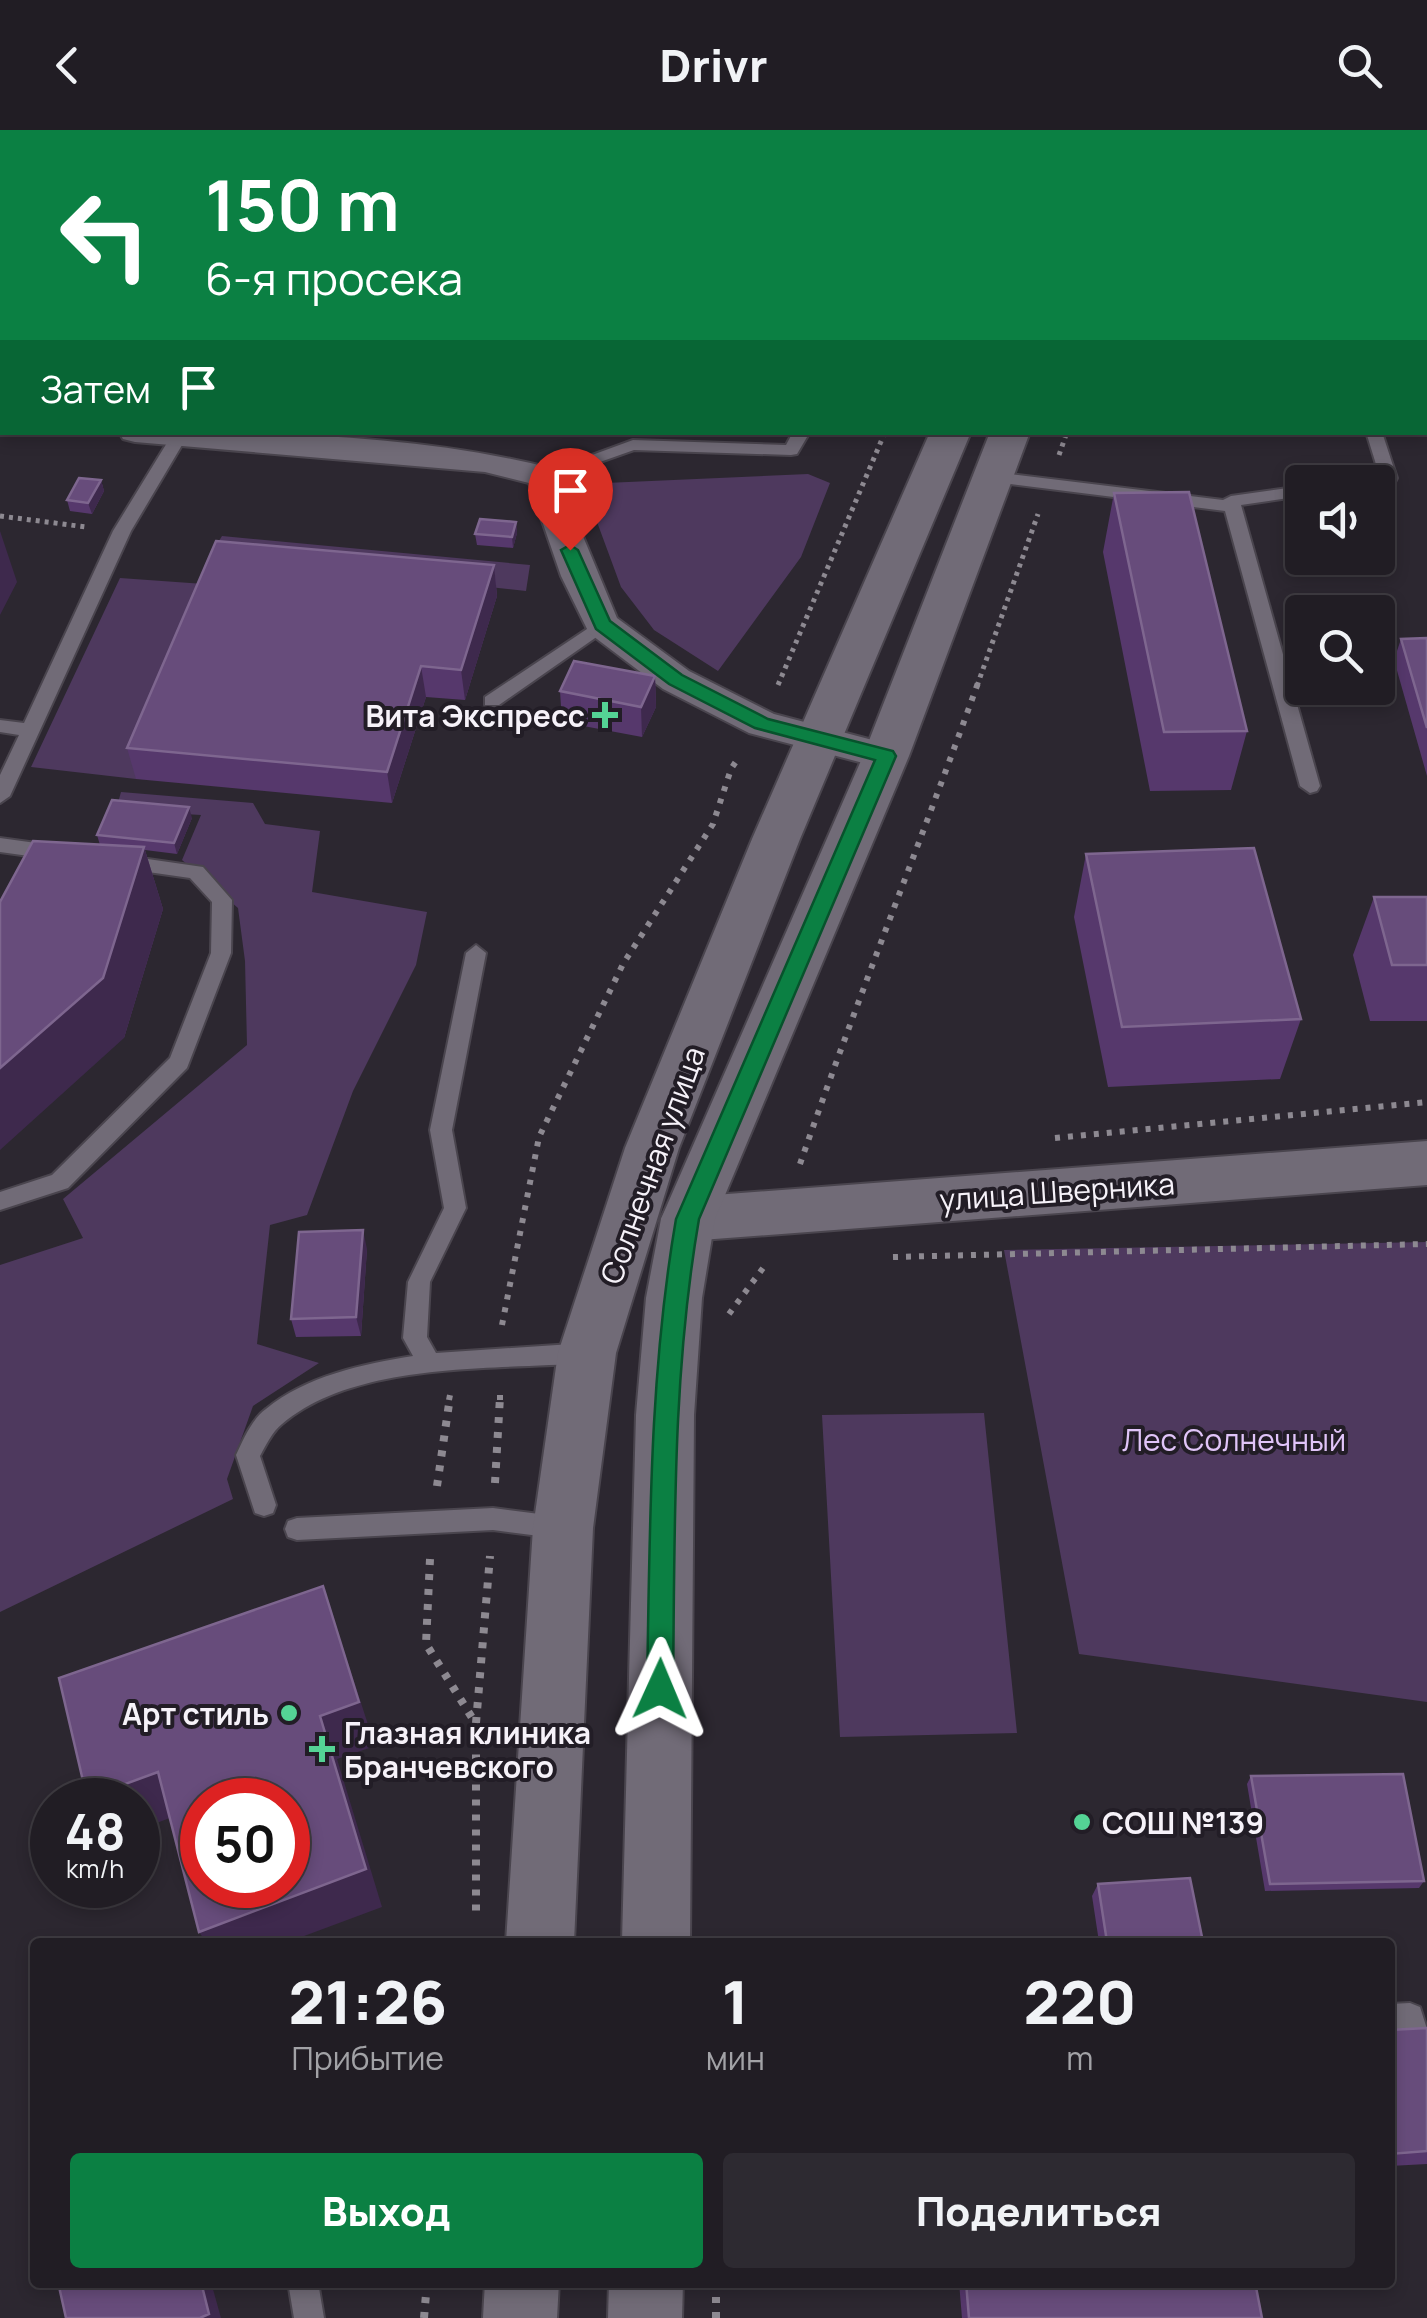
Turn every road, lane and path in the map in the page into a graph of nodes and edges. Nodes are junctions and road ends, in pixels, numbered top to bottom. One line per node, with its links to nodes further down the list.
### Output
1 (184, 435): 8 (street); 14 (lane)
2 (800, 435): 8 (lane)
3 (950, 435): 19 (main road, Солнечная улица)
4 (1009, 435): 9 (main road, Солнечная улица)
5 (1067, 435): 10 (path)
6 (1375, 435): 7 (lane)
7 (1385, 465)
8 (542, 476): 15 (street)
9 (993, 477): 10 (lane); 20 (main road, Солнечная улица)
10 (1049, 484): 12 (lane); 28 (path)
11 (1285, 493): 12 (lane)
12 (1233, 508): 21 (lane)
13 (0, 516): 14 (path)
14 (122, 531): 18 (lane)
15 (602, 624): 16 (lane); 19 (street)
16 (492, 701)
17 (0, 726): 18 (lane)
18 (32, 730): 22 (lane)
19 (819, 737): 20 (street); 35 (main road, Солнечная улица)
20 (886, 756): 32 (main road, Солнечная улица)
21 (1310, 786)
22 (0, 796)
23 (0, 845): 30 (lane)
24 (476, 953): 36 (lane)
25 (1427, 1102): 26 (path)
26 (1036, 1139)
27 (821, 1160): 28 (path)
28 (802, 1162): 31 (path)
29 (1427, 1162): 31 (main road, улица Шверника)
30 (0, 1201)
31 (771, 1214): 32 (main road, улица Шверника)
32 (688, 1219): 41 (main road, Солнечная улица)
33 (1427, 1244): 34 (path)
34 (888, 1257)
35 (587, 1353): 36 (lane); 38 (main road, Солнечная улица)
36 (431, 1364): 37 (lane)
37 (264, 1505)
38 (563, 1528): 39 (lane); 40 (main road, Солнечная улица)
39 (297, 1530)
40 (540, 1938)
41 (656, 1938)
42 (1395, 2018): 43 (lane)
43 (1427, 2091)
44 (305, 2288): 49 (lane)
45 (426, 2288): 50 (path)
46 (522, 2288): 51 (main road)
47 (646, 2288): 52 (main road)
48 (716, 2288): 53 (path)
49 (310, 2318)
50 (424, 2318)
51 (520, 2318)
52 (645, 2318)
53 (716, 2318)

